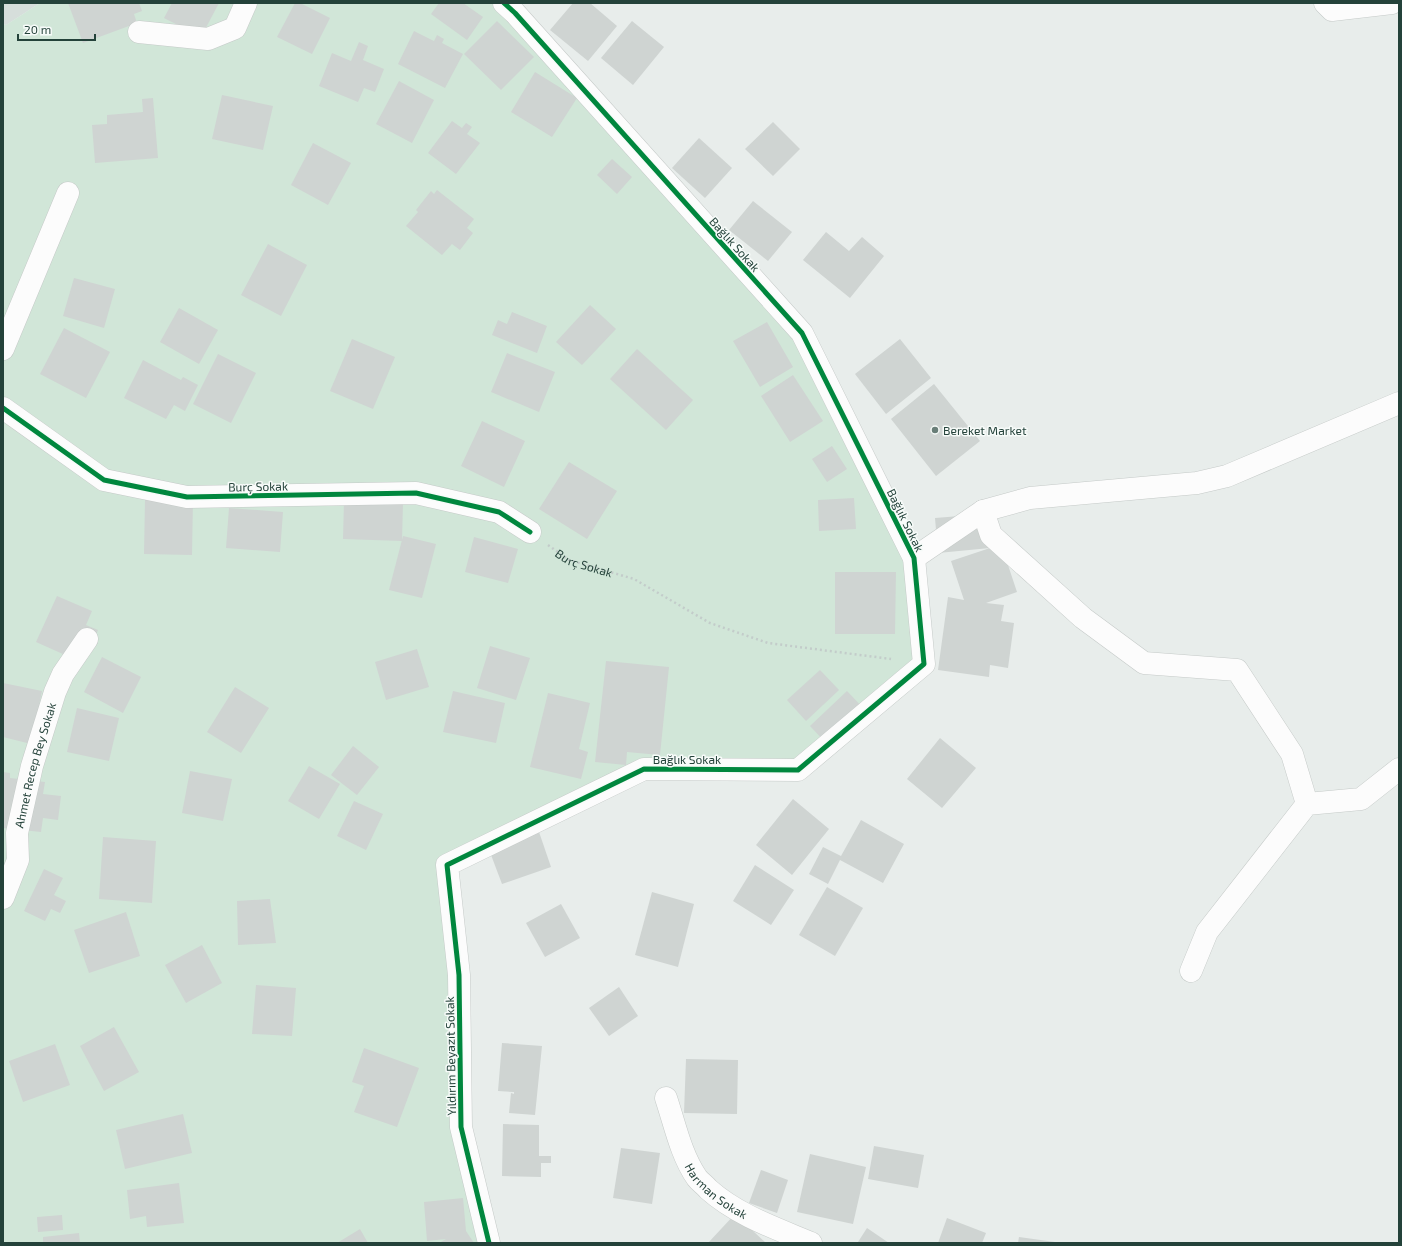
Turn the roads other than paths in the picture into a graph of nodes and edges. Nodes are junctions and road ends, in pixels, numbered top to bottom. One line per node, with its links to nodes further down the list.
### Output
1 (246, 3): 5 (street)
2 (1325, 3): 3 (street)
3 (1392, 3)
4 (512, 6): 12 (street, Bağlık Sokak)
5 (139, 32)
6 (68, 193): 7 (street)
7 (3, 349)
8 (1399, 403): 10 (street)
9 (3, 408): 11 (street, Burç Sokak)
10 (983, 511): 12 (street); 15 (street)
11 (530, 532)
12 (914, 558): 16 (street, Bağlık Sokak)
13 (87, 639): 17 (street, Ahmet Recep Bey Sokak)
14 (1399, 769): 15 (street)
15 (1306, 804): 18 (street)
16 (447, 865): 20 (street, Yıldırım Beyazıt Sokak)
17 (3, 898)
18 (1191, 970)
19 (666, 1098): 21 (street, Harman Sokak)
20 (489, 1243)
21 (811, 1243)

